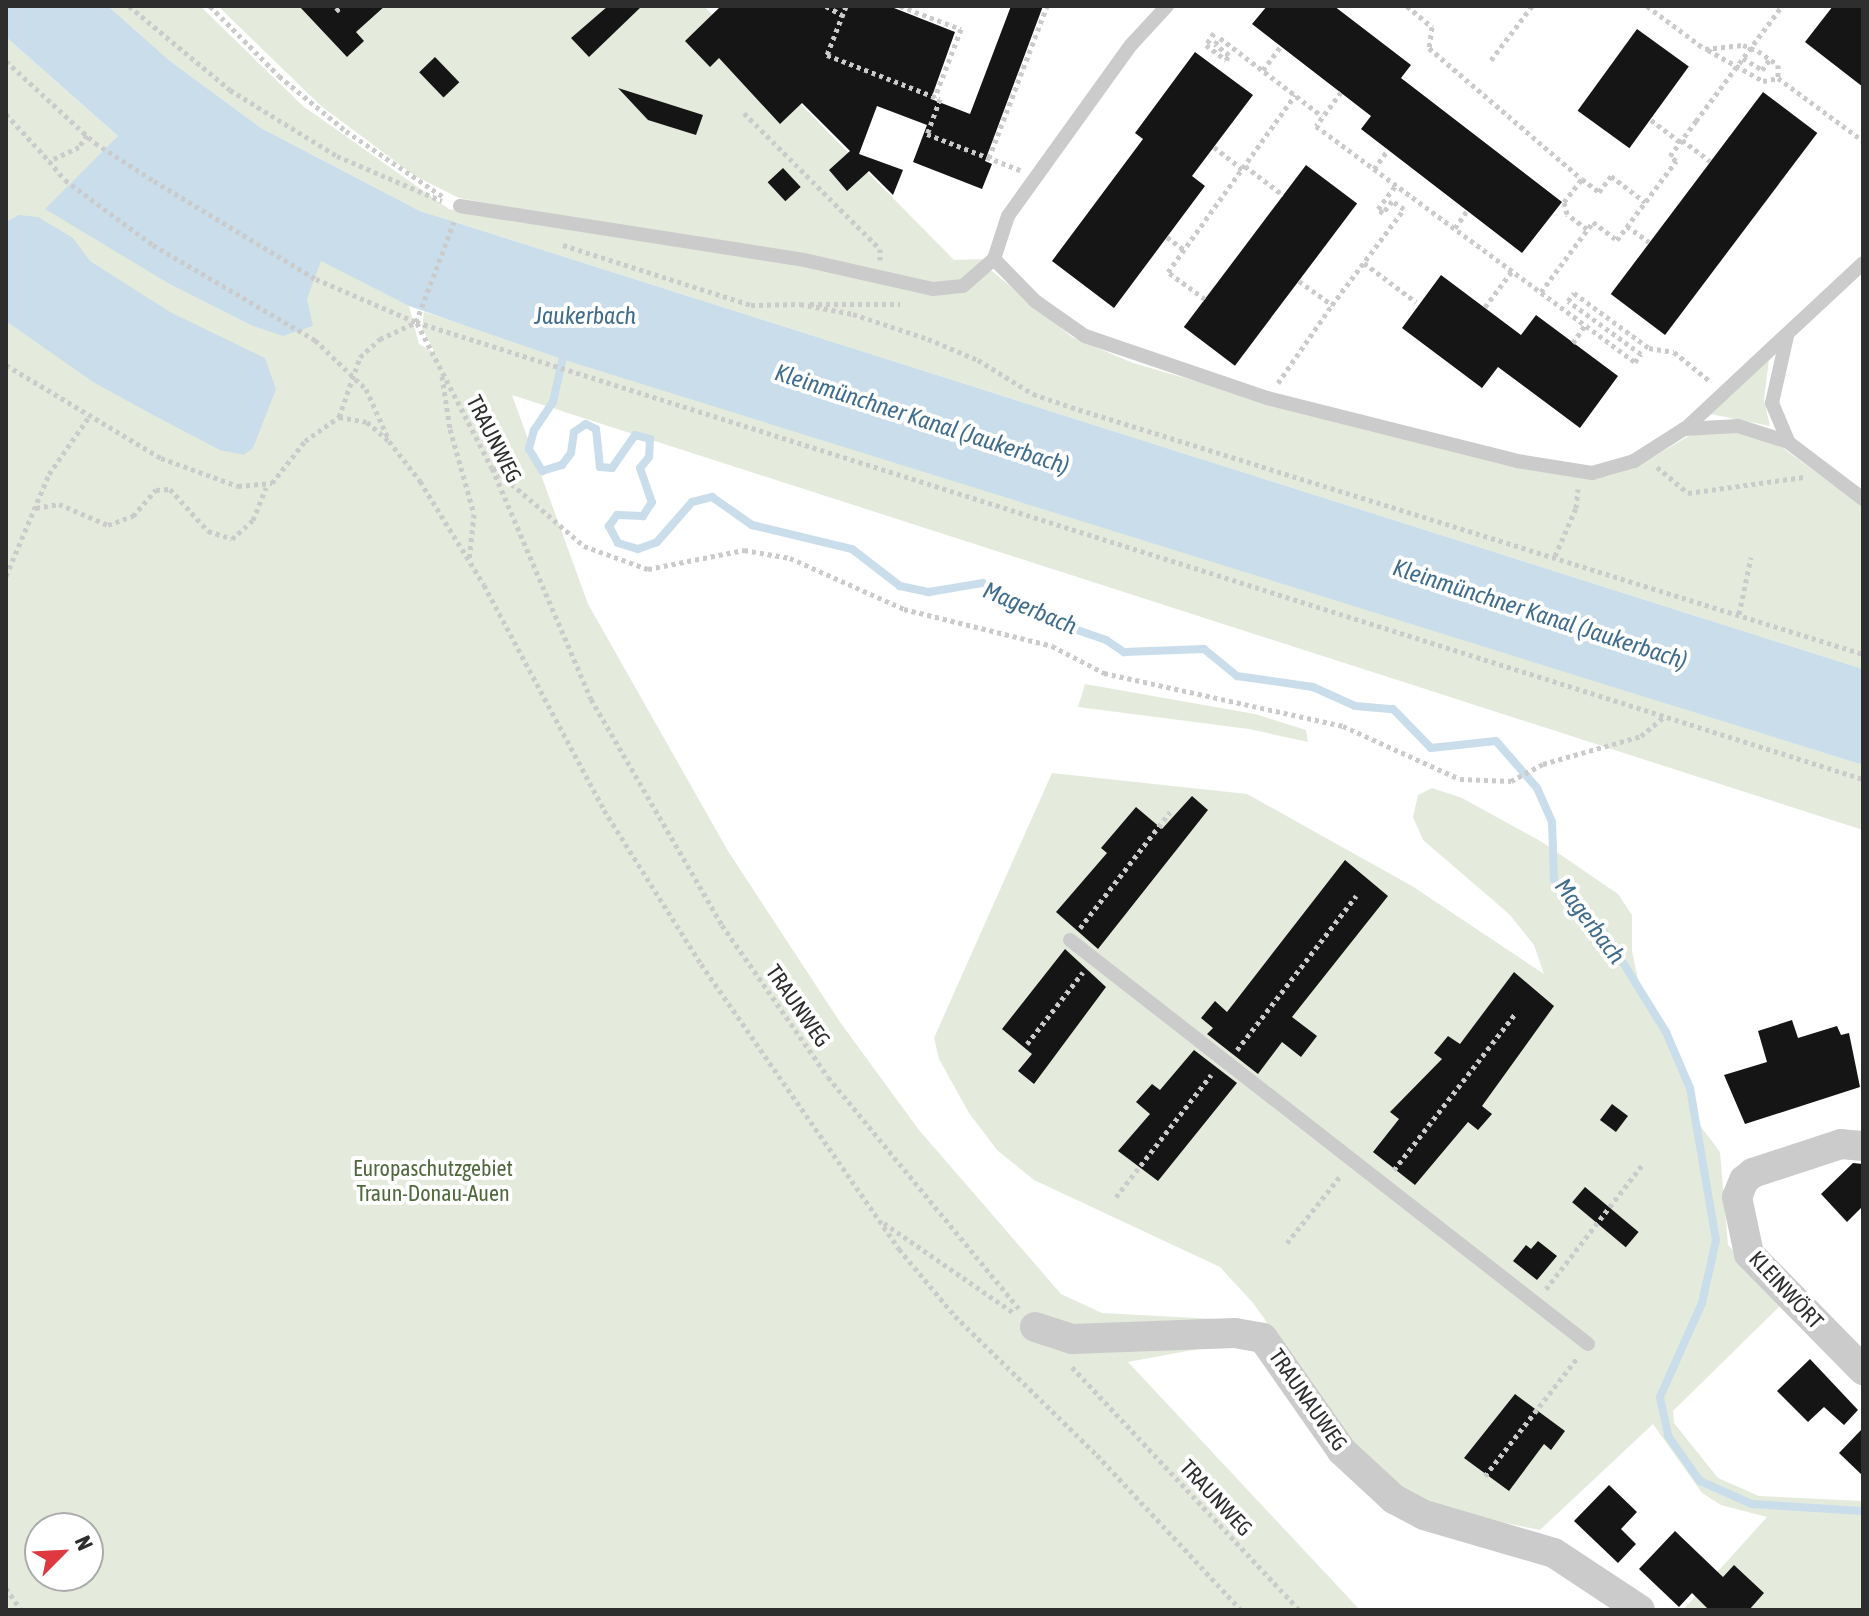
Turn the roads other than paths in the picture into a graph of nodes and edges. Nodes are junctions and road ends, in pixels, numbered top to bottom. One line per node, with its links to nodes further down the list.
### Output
1 (1167, 6): 3 (lane)
2 (460, 206): 3 (lane)
3 (994, 259): 6 (lane)
4 (1863, 263): 5 (lane)
5 (1789, 332): 6 (lane); 7 (lane)
6 (1684, 429): 7 (lane)
7 (1788, 442): 9 (lane)
8 (1863, 479): 9 (lane)
9 (1858, 495)
10 (1070, 940): 13 (lane)
11 (1863, 1146): 14 (street, KLEINWÖRT)
12 (1035, 1327): 15 (street, TRAUNAUWEG)
13 (1588, 1344)
14 (1863, 1370)
15 (1640, 1610)

